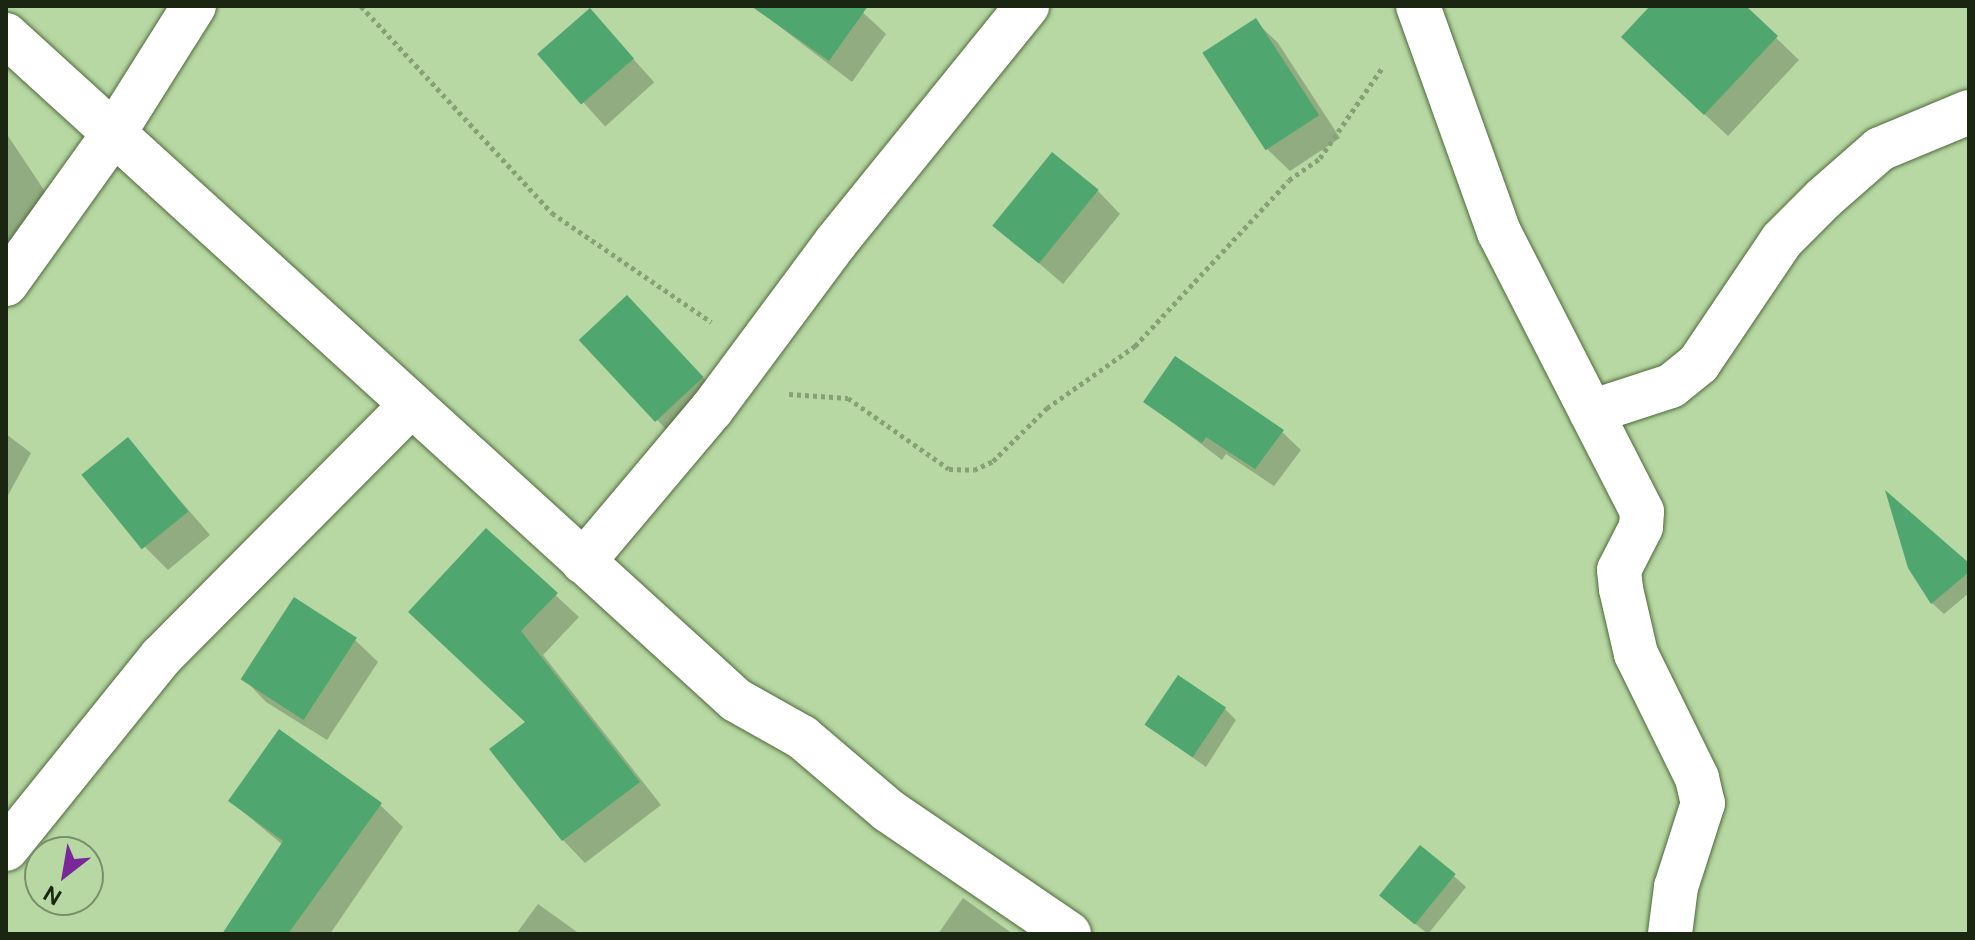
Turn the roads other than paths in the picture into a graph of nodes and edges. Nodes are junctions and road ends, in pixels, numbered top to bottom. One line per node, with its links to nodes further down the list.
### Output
1 (194, 6): 6 (street)
2 (1027, 6): 10 (street)
3 (1419, 8): 9 (street)
4 (6, 35): 6 (street)
5 (1969, 112): 9 (street)
6 (114, 133): 7 (street); 8 (street)
7 (6, 284)
8 (411, 405): 10 (street); 11 (street)
9 (1591, 412): 13 (street)
10 (583, 562): 12 (street)
11 (6, 849)
12 (1069, 934)
13 (1670, 934)

